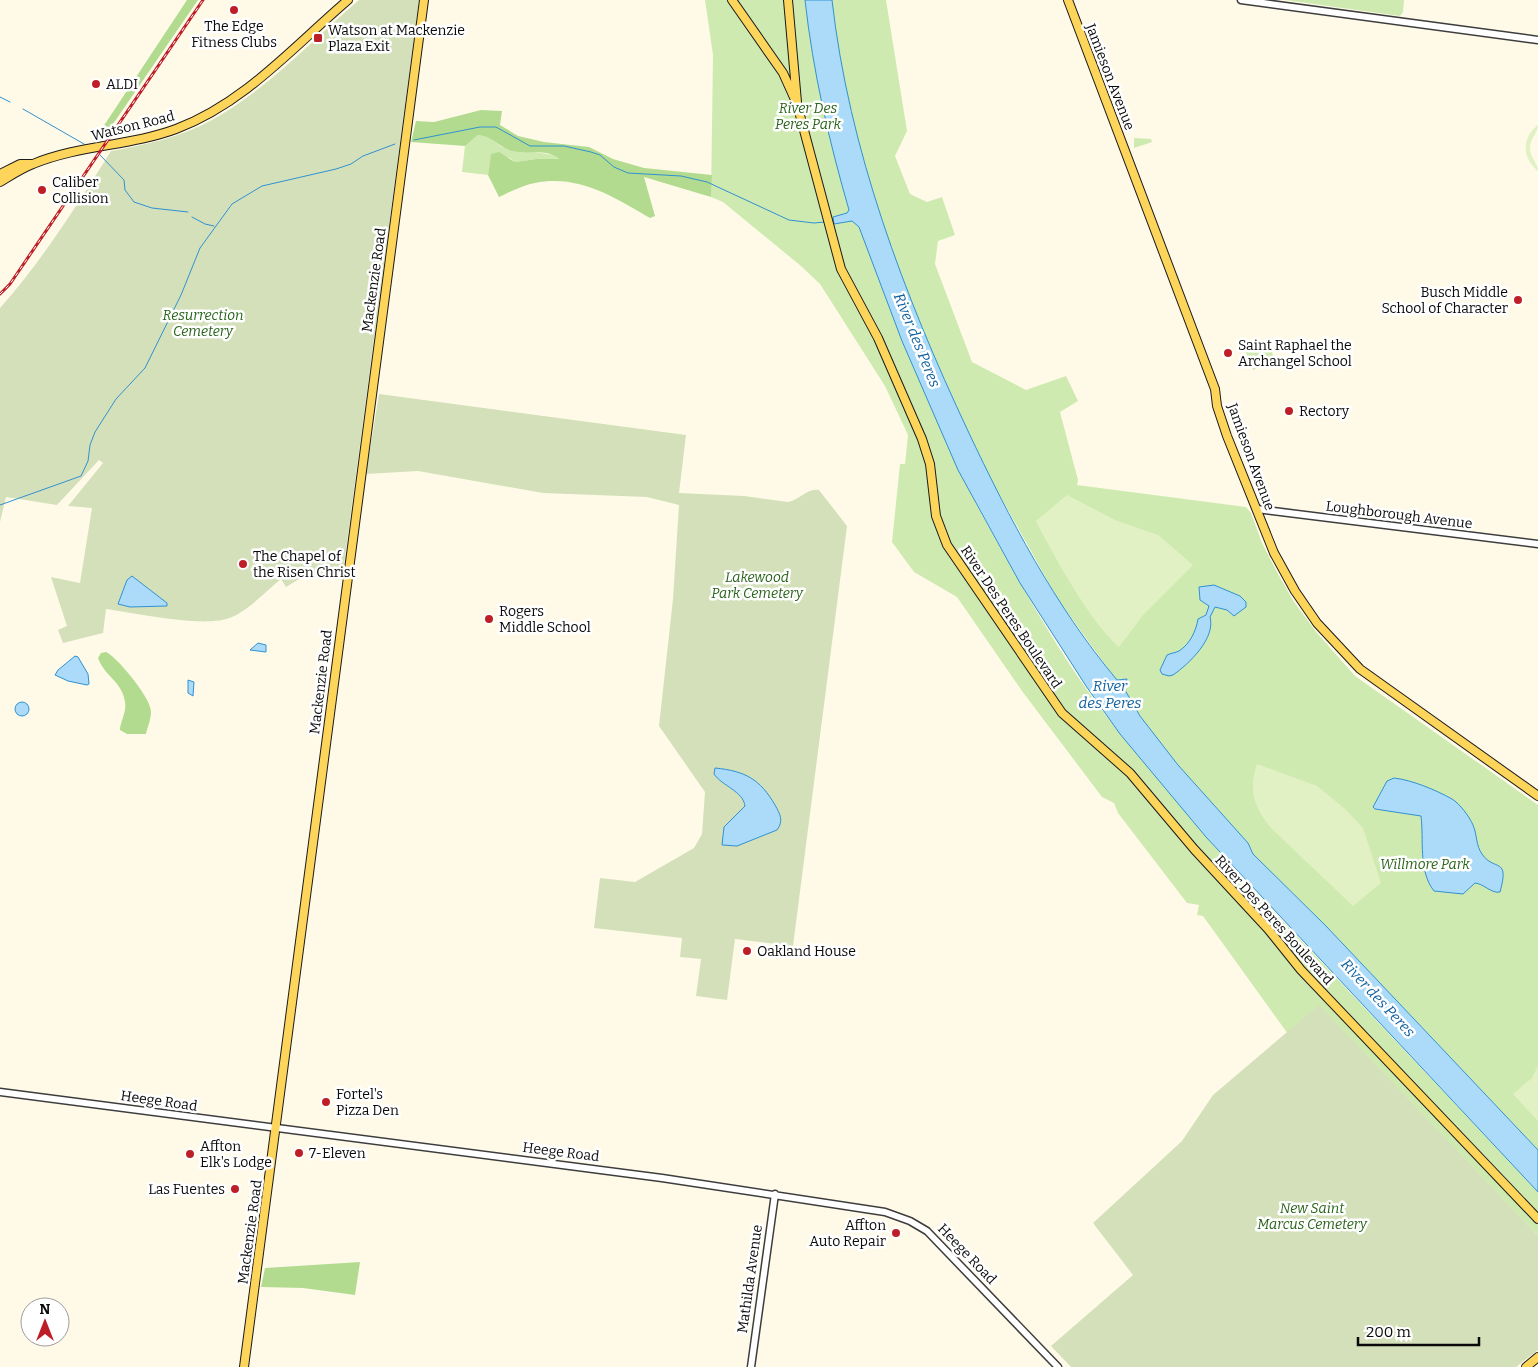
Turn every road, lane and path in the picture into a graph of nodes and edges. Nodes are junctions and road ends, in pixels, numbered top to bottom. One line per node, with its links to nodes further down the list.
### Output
1 (348, 0): 9 (main road, Watson Road)
2 (424, 0): 16 (main road, Mackenzie Road)
3 (732, 0): 8 (main road, River Des Peres Boulevard)
4 (788, 0): 8 (main road, River Des Peres Boulevard)
5 (1068, 0): 12 (main road, Jamieson Avenue)
6 (1241, 0): 7 (street)
7 (1538, 40)
8 (797, 104): 18 (main road, River Des Peres Boulevard)
9 (31, 164): 10 (main road, Watson Road); 11 (main road, Watson Road)
10 (0, 174)
11 (0, 182)
12 (1257, 509): 13 (street, Loughborough Avenue); 14 (main road, Jamieson Avenue)
13 (1538, 544)
14 (1538, 796)
15 (0, 1092): 16 (street, Heege Road)
16 (276, 1128): 17 (street, Heege Road); 20 (main road, Mackenzie Road)
17 (775, 1194): 21 (street, Mathilda Avenue); 22 (street, Heege Road)
18 (1538, 1219)
19 (1538, 1357): 23 (main road)
20 (244, 1367)
21 (751, 1367)
22 (1058, 1367)
23 (1526, 1367)

